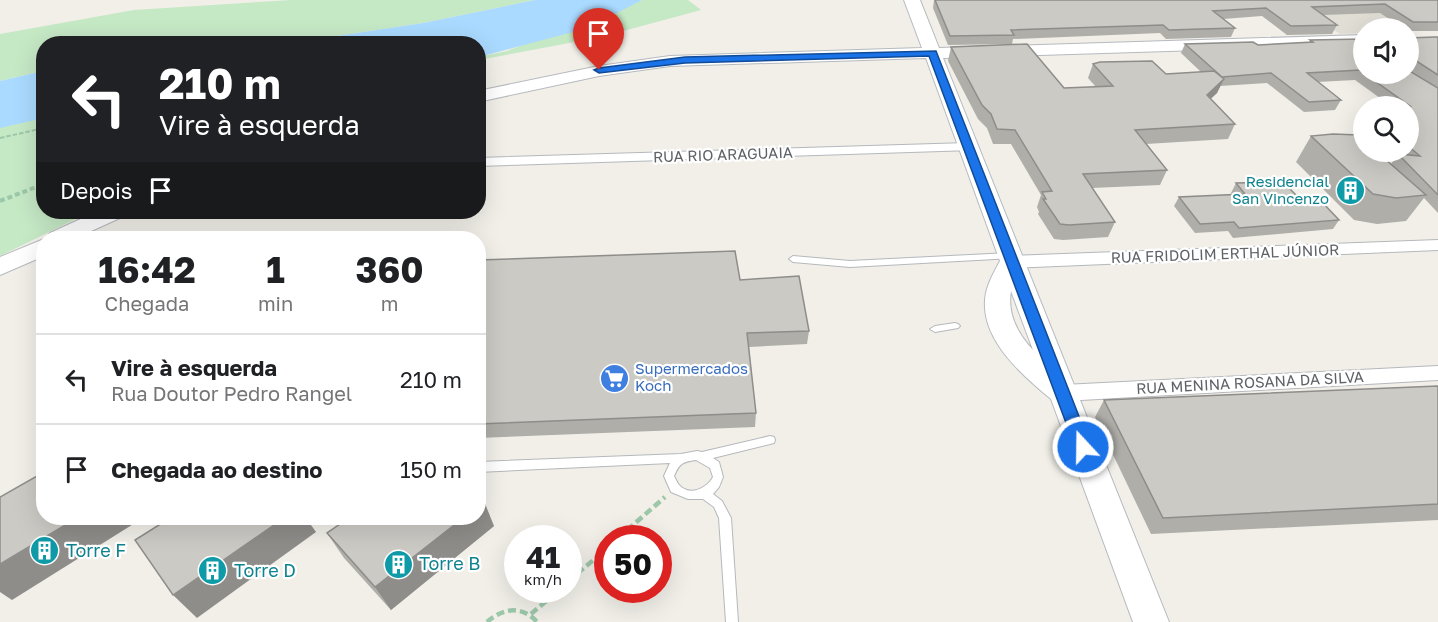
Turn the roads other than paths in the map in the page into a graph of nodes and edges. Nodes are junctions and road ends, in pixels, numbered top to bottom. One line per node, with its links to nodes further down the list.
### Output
1 (912, 0): 3 (main road)
2 (1353, 41): 3 (main road)
3 (932, 53): 4 (main road); 5 (main road)
4 (486, 95)
5 (968, 147): 6 (street, RUA RIO ARAGUAIA); 12 (main road)
6 (486, 162)
7 (99, 219): 8 (main road)
8 (73, 231)
9 (1438, 245): 12 (street, RUA FRIDOLIM ERTHAL JÚNIOR)
10 (36, 250): 13 (main road)
11 (793, 259): 12 (lane)
12 (1011, 259): 14 (main road); 15 (main road)
13 (0, 267)
14 (1034, 316): 15 (main road); 18 (main road)
15 (1001, 324): 18 (main road); 20 (main road)
16 (955, 326): 17 (lane)
17 (935, 329)
18 (1046, 350): 20 (main road)
19 (1438, 373): 20 (street, RUA MENINA ROSANA DA SILVA)
20 (1063, 393): 27 (main road)
21 (770, 440): 22 (lane)
22 (704, 456): 23 (lane); 25 (lane)
23 (681, 458): 24 (lane); 25 (lane)
24 (486, 467)
25 (705, 494): 26 (lane)
26 (732, 622)
27 (1151, 622)

